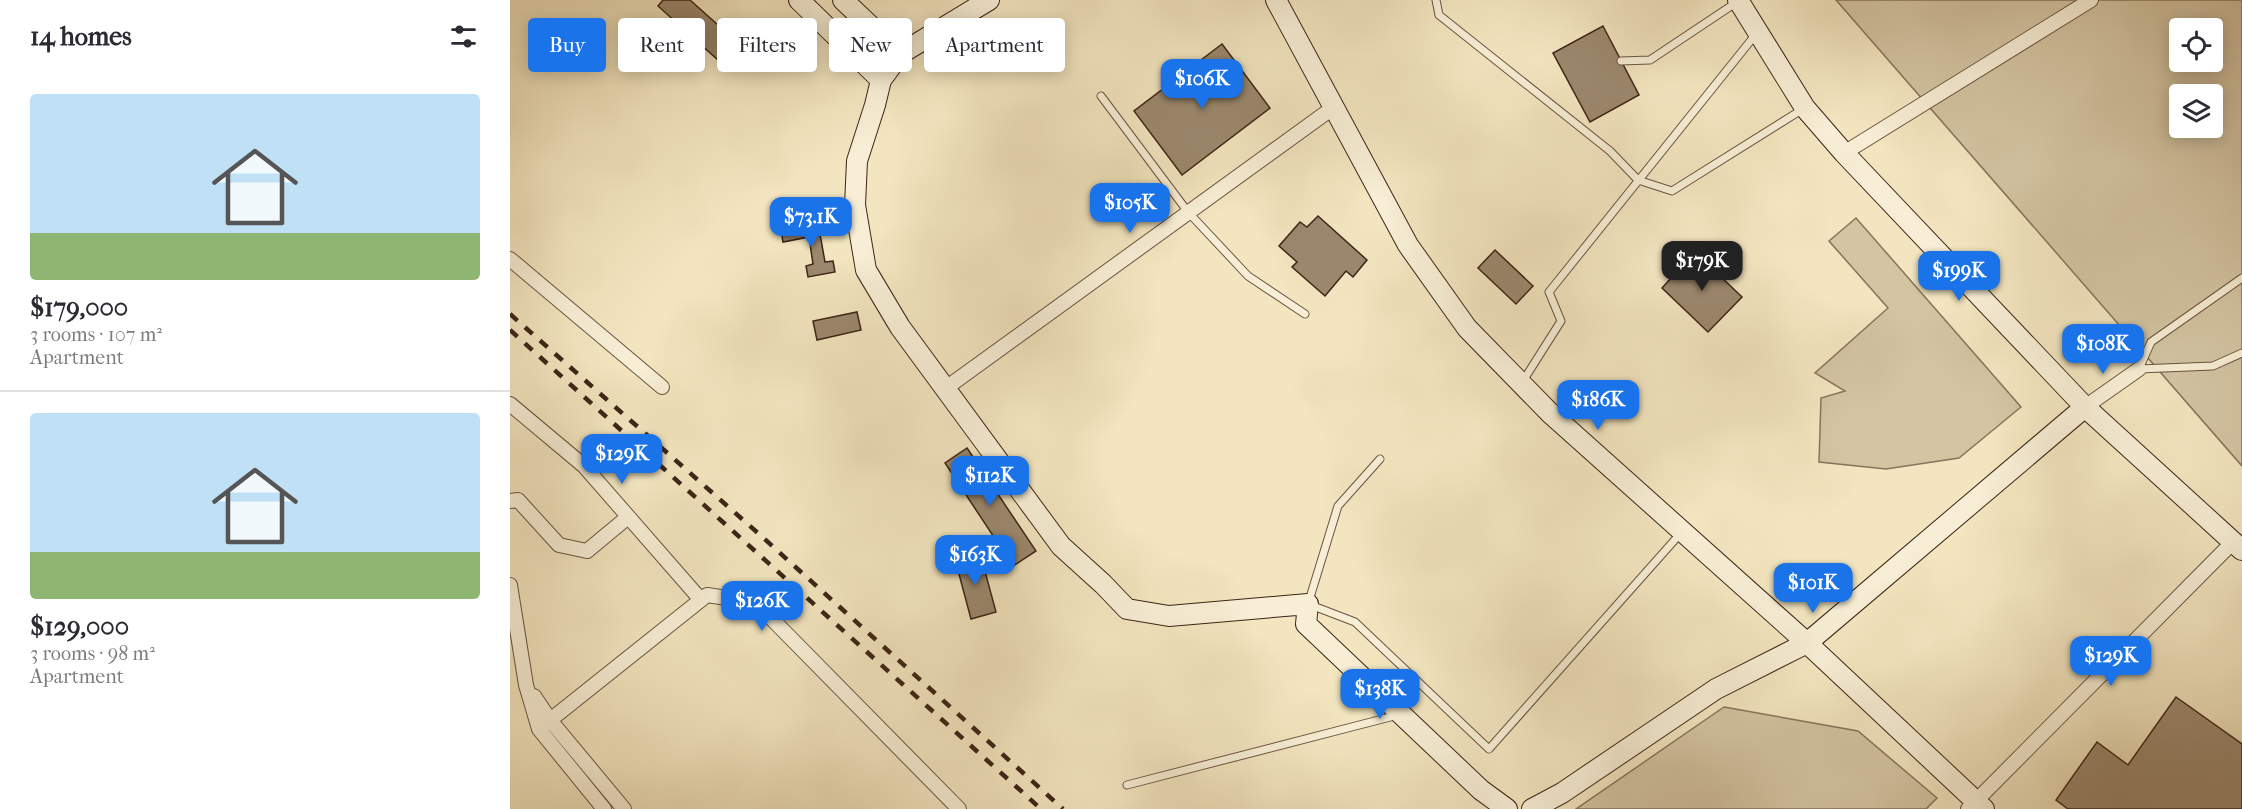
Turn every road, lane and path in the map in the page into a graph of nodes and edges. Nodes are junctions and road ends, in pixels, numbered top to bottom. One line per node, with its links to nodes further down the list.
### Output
1 (799, 0): 13 (street)
2 (843, 0): 8 (street)
3 (989, 0): 10 (street)
4 (1276, 0): 15 (street)
5 (1436, 0): 18 (lane)
6 (1739, 0): 9 (street); 11 (lane)
7 (2091, 0): 17 (street)
8 (862, 18)
9 (1757, 32): 16 (street); 18 (lane)
10 (912, 47)
11 (1621, 61)
12 (887, 72): 13 (street)
13 (881, 80): 27 (street)
14 (1101, 96): 19 (lane)
15 (1335, 108): 19 (street); 25 (street)
16 (1806, 108): 17 (street); 18 (lane)
17 (1844, 153): 29 (street)
18 (1638, 180): 25 (lane)
19 (1188, 212): 22 (lane); 27 (street)
20 (510, 259): 26 (street)
21 (2242, 278): 24 (lane)
22 (1305, 314)
23 (2242, 353): 24 (lane)
24 (2139, 369): 29 (street)
25 (1521, 384): 33 (street)
26 (662, 387)
27 (946, 388): 37 (street)
28 (510, 404): 32 (street)
29 (2085, 407): 34 (street); 38 (street)
30 (1380, 459): 37 (lane)
31 (510, 501): 32 (street)
32 (628, 517): 36 (street)
33 (1683, 532): 37 (lane); 38 (street)
34 (2237, 547): 44 (street)
35 (510, 585): 39 (street)
36 (701, 600): 41 (street); 47 (street)
37 (1308, 604): 40 (street)
38 (1807, 643): 44 (street); 49 (street)
39 (526, 685): 41 (street); 42 (street)
40 (1401, 714): 43 (lane); 48 (street)
41 (550, 720): 42 (street); 46 (street)
42 (539, 729): 45 (street)
43 (1127, 785)
44 (1976, 806)
45 (604, 809)
46 (624, 809)
47 (959, 809)
48 (1507, 809)
49 (1532, 809)

